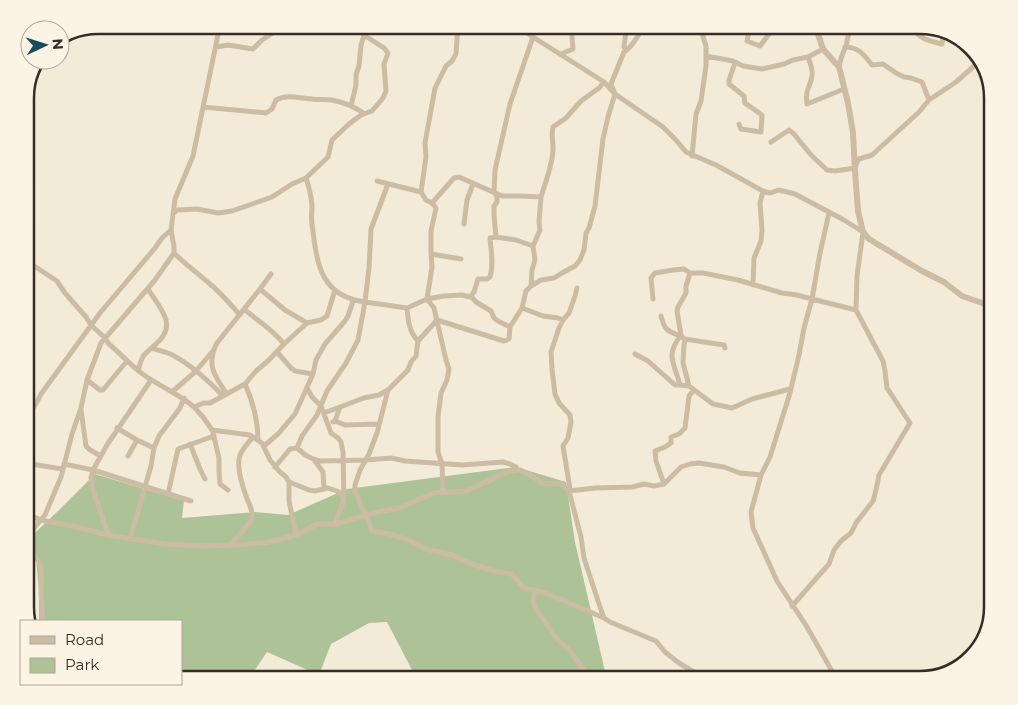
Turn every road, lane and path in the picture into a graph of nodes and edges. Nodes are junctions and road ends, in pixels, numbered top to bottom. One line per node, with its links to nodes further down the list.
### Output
1 (218, 34): 17 (street)
2 (271, 34): 17 (street)
3 (457, 34): 43 (street)
4 (529, 34): 15 (street)
5 (572, 34): 21 (street)
6 (625, 34): 20 (street)
7 (639, 34): 20 (street)
8 (702, 34): 22 (street)
9 (748, 34): 10 (street)
10 (769, 34)
11 (818, 34): 19 (street)
12 (848, 34): 18 (street)
13 (918, 34): 16 (street)
14 (364, 35): 31 (street); 33 (street)
15 (533, 37): 21 (street); 44 (street)
16 (943, 38)
17 (216, 47): 32 (street)
18 (846, 47): 26 (street); 30 (street)
19 (823, 49): 23 (street); 26 (street)
20 (627, 50): 29 (street)
21 (561, 54): 27 (street)
22 (706, 56): 24 (street); 36 (street)
23 (808, 56): 24 (street); 28 (street)
24 (735, 63): 34 (street)
25 (976, 65): 30 (street)
26 (839, 67): 28 (street)
27 (604, 82): 29 (street); 45 (street)
28 (844, 89): 37 (street)
29 (615, 94): 36 (street); 61 (street)
30 (930, 100): 37 (street)
31 (351, 106): 32 (street); 33 (street)
32 (203, 107): 48 (street)
33 (362, 115): 38 (street)
34 (739, 124)
35 (771, 142): 37 (street)
36 (692, 156): 42 (street)
37 (855, 168): 51 (street)
38 (306, 178): 48 (street); 65 (street)
39 (377, 181): 40 (street)
40 (388, 184): 43 (street); 71 (street)
41 (473, 184): 44 (street); 46 (street); 49 (street)
42 (763, 191): 47 (street); 60 (street)
43 (421, 192): 46 (street)
44 (494, 192): 45 (street); 52 (street)
45 (541, 197): 53 (street)
46 (432, 203): 55 (street)
47 (829, 213): 51 (street); 68 (street)
48 (173, 214): 50 (street)
49 (464, 224)
50 (171, 230): 54 (street); 82 (street)
51 (863, 232): 72 (street); 76 (street)
52 (496, 237): 53 (street); 66 (street)
53 (533, 246): 61 (street)
54 (174, 252): 63 (street); 77 (street)
55 (431, 254): 56 (street); 67 (street)
56 (461, 259)
57 (34, 266): 82 (street)
58 (690, 273): 60 (street); 69 (street); 84 (street)
59 (271, 274): 64 (street)
60 (753, 285): 68 (street)
61 (531, 286): 74 (street)
62 (577, 288): 80 (street)
63 (148, 289): 85 (street); 88 (street)
64 (260, 289): 75 (street); 81 (street)
65 (335, 290): 70 (street); 81 (street)
66 (471, 296): 67 (street); 83 (street)
67 (427, 299): 73 (street); 79 (street)
68 (812, 299): 76 (street); 103 (street)
69 (653, 300)
70 (353, 301): 71 (street); 96 (street)
71 (365, 302): 73 (street); 109 (street)
72 (984, 304)
73 (407, 308): 86 (street)
74 (522, 308): 80 (street); 83 (street)
75 (244, 309): 77 (street); 87 (street)
76 (856, 310): 160 (street)
77 (240, 315): 90 (street)
78 (662, 316): 84 (street)
79 (437, 320): 83 (street); 86 (street); 132 (street)
80 (563, 320): 145 (street)
81 (307, 323): 87 (street)
82 (91, 325): 85 (street); 110 (street)
83 (510, 327)
84 (683, 337): 89 (street); 100 (street); 101 (street)
85 (105, 338): 93 (street); 97 (street)
86 (418, 341): 104 (street)
87 (284, 344): 91 (street)
88 (152, 348): 94 (street); 95 (street)
89 (725, 348)
90 (212, 352): 95 (street); 107 (street)
91 (276, 352): 96 (street); 99 (street)
92 (635, 354): 100 (street)
93 (128, 360): 94 (street); 97 (street)
94 (138, 370): 98 (street)
95 (196, 371): 106 (street); 107 (street)
96 (313, 374): 102 (street)
97 (87, 380): 113 (street)
98 (151, 380): 106 (street); 118 (street)
99 (244, 384): 107 (street); 120 (street)
100 (680, 385): 101 (street)
101 (689, 386): 105 (street)
102 (307, 388): 109 (street); 123 (street)
103 (790, 389): 105 (street); 137 (street)
104 (388, 390): 112 (street); 117 (street)
105 (694, 390): 140 (street)
106 (172, 392): 108 (street)
107 (225, 395): 111 (street)
108 (184, 398): 111 (street); 124 (street)
109 (321, 406): 114 (street); 125 (street)
110 (34, 407)
111 (194, 407): 119 (street)
112 (340, 407): 114 (street); 115 (street)
113 (81, 408): 126 (street); 133 (street)
114 (324, 413): 116 (street)
115 (335, 421): 116 (street); 117 (street)
116 (327, 423): 128 (street)
117 (378, 424): 129 (street)
118 (117, 428): 121 (street); 126 (street)
119 (213, 433): 120 (street); 122 (street); 143 (street)
120 (256, 438): 123 (street); 157 (street)
121 (138, 440): 124 (street); 127 (street)
122 (190, 444): 138 (street); 146 (street)
123 (264, 446): 134 (street)
124 (154, 448): 141 (street)
125 (297, 448): 130 (street); 134 (street)
126 (100, 456): 136 (street)
127 (128, 456)
128 (343, 460): 129 (street); 130 (street); 148 (street)
129 (366, 460): 132 (street); 149 (street)
130 (315, 461): 142 (street)
131 (34, 464): 133 (street)
132 (442, 464): 135 (street); 144 (street)
133 (63, 466): 136 (street); 151 (street)
134 (275, 467): 139 (street)
135 (516, 468)
136 (93, 470): 141 (street); 154 (street)
137 (761, 475): 140 (street); 160 (street)
138 (205, 479)
139 (289, 482): 142 (street); 155 (street)
140 (664, 484): 145 (street)
141 (144, 486): 146 (street); 156 (street)
142 (324, 489): 148 (street)
143 (228, 490)
144 (443, 491): 145 (street); 149 (street)
145 (569, 491): 161 (street)
146 (168, 494): 147 (street)
147 (191, 501)
148 (344, 501): 152 (street)
149 (366, 515): 152 (street); 159 (street)
150 (34, 517): 151 (street)
151 (41, 520): 153 (street); 154 (street)
152 (336, 524): 155 (street)
153 (34, 528)
154 (108, 535): 156 (street)
155 (296, 535): 157 (street)
156 (130, 539): 157 (street)
157 (230, 546)
158 (34, 556): 162 (street)
159 (536, 590): 161 (street); 163 (street)
160 (792, 606): 165 (street)
161 (604, 618): 164 (street)
162 (42, 620)
163 (584, 671)
164 (691, 671)
165 (832, 671)

